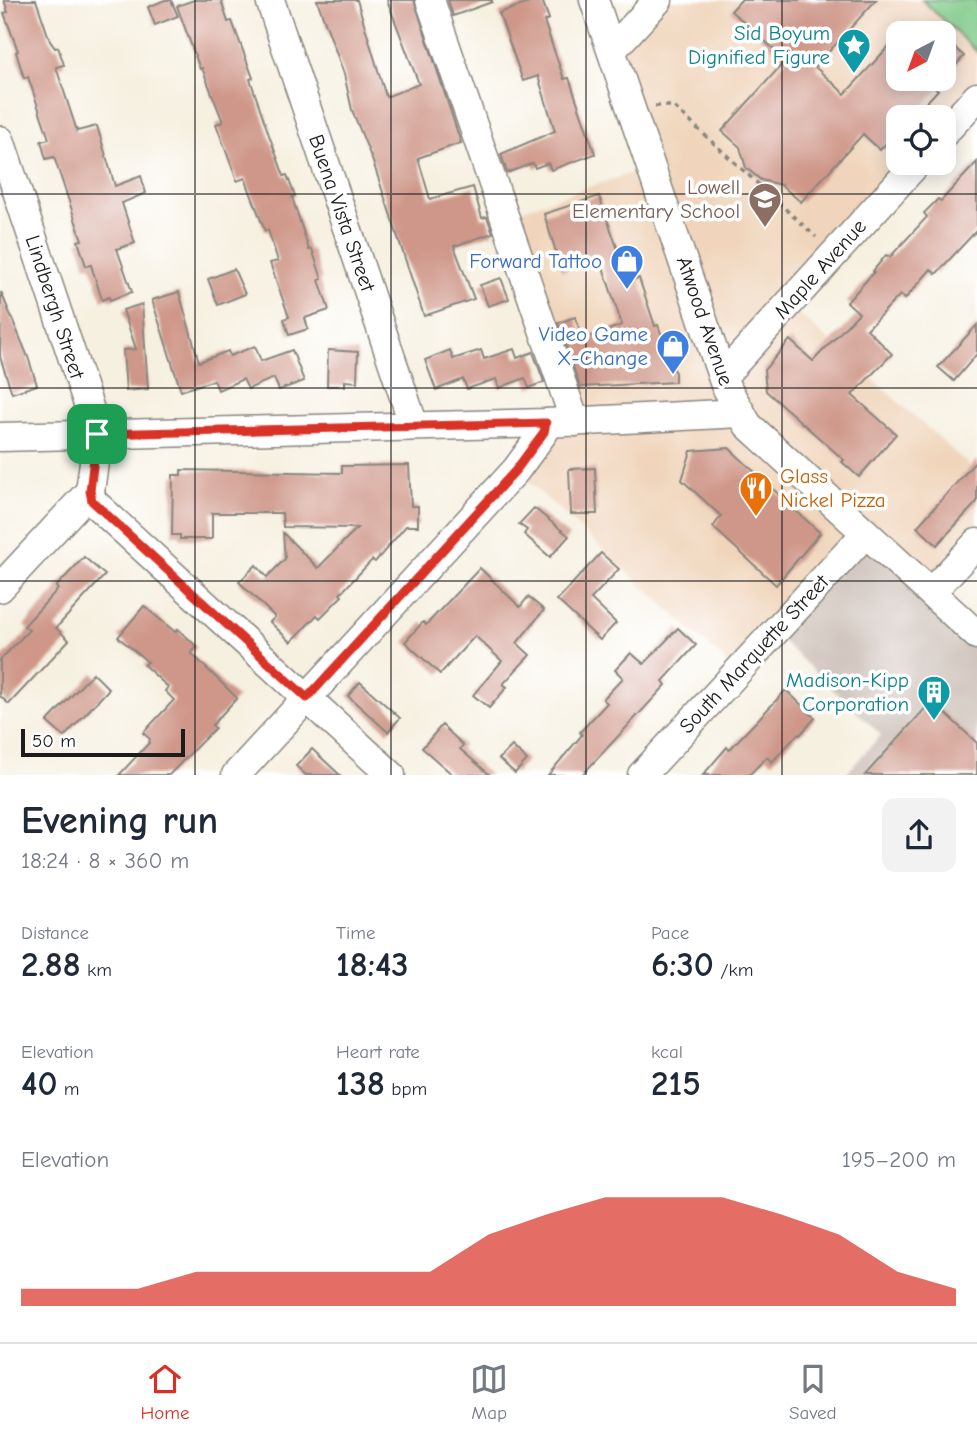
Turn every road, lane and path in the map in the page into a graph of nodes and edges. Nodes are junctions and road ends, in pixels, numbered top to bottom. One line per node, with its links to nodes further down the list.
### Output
1 (270, 0): 16 (street, Buena Vista Street)
2 (430, 0): 14 (street)
3 (594, 0): 5 (street, Atwood Avenue)
4 (658, 0): 5 (street)
5 (612, 50): 12 (street, Atwood Avenue)
6 (977, 97): 8 (street)
7 (653, 106): 11 (path)
8 (956, 120)
9 (0, 141): 17 (street, Lindbergh Street)
10 (906, 175): 12 (street, Maple Avenue)
11 (820, 241)
12 (723, 376): 13 (street, Atwood Avenue)
13 (741, 413): 14 (street); 20 (street, Atwood Avenue)
14 (575, 422): 15 (street)
15 (546, 423): 16 (street); 25 (street)
16 (414, 426): 17 (street)
17 (97, 434): 18 (street); 19 (street)
18 (0, 437)
19 (90, 491): 22 (street); 25 (street)
20 (866, 533): 23 (street, Atwood Avenue); 28 (street, South Marquette Street)
21 (977, 543): 23 (street)
22 (0, 588)
23 (931, 592): 24 (street, Atwood Avenue)
24 (973, 622)
25 (307, 698): 26 (street); 27 (street)
26 (236, 775)
27 (391, 775)
28 (642, 775)

